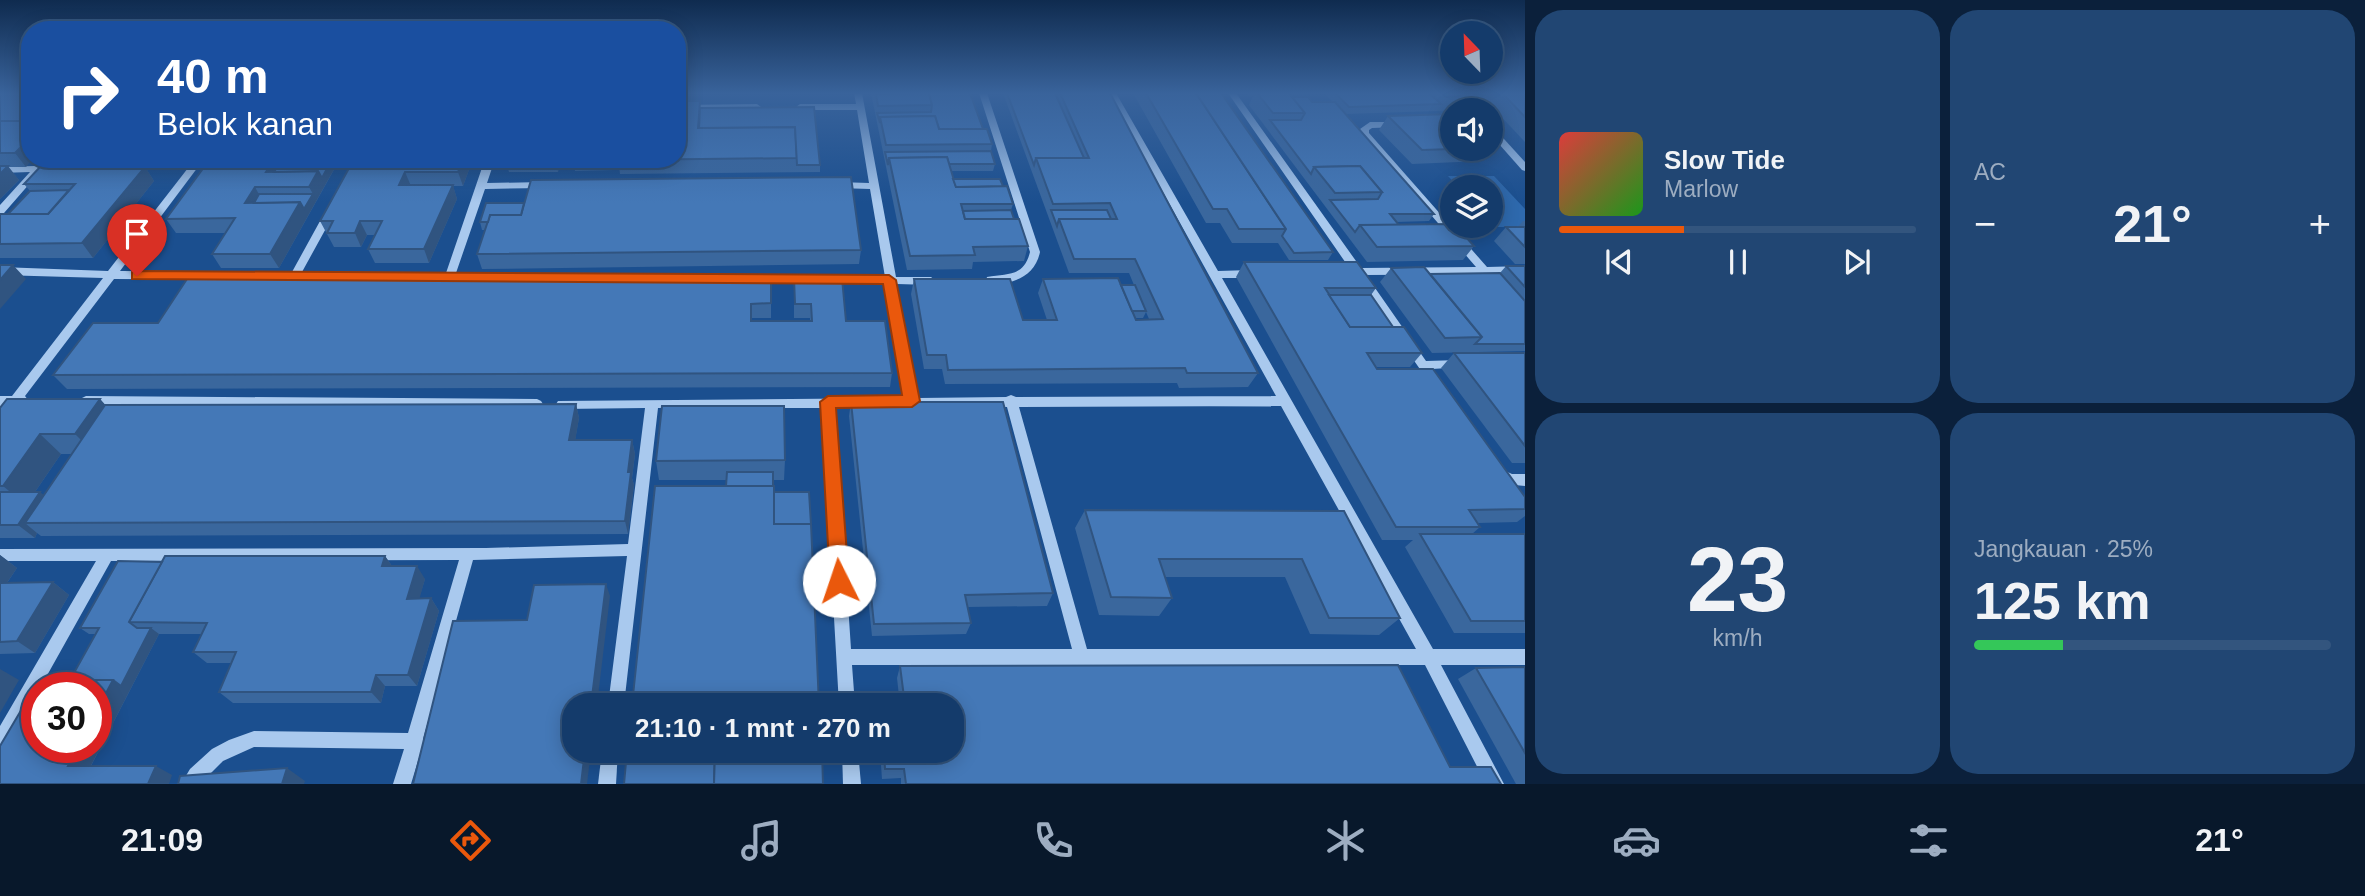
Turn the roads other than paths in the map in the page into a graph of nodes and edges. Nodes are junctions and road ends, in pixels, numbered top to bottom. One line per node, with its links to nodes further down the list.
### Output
1 (864, 130): 15 (street)
2 (995, 130): 32 (street)
3 (1132, 130): 25 (street)
4 (1258, 130): 22 (street)
5 (1364, 130): 20 (street)
6 (1503, 143): 9 (street)
7 (193, 168): 24 (street)
8 (487, 168): 14 (street)
9 (1525, 168)
10 (37, 169): 11 (street); 17 (street)
11 (0, 170)
12 (550, 184): 14 (street)
13 (831, 184): 15 (street)
14 (480, 186): 27 (street)
15 (873, 186): 30 (street)
16 (334, 206): 26 (street)
17 (0, 211)
18 (1525, 270): 20 (street)
19 (0, 271): 24 (street)
20 (1485, 271): 22 (street)
21 (1345, 272): 22 (street)
22 (1358, 272): 34 (street)
23 (1266, 274): 25 (street)
24 (111, 275): 26 (street); 36 (street)
25 (1213, 275): 42 (street)
26 (295, 276): 27 (street)
27 (450, 276): 28 (street)
28 (724, 279)
29 (738, 279): 30 (street)
30 (889, 280): 31 (street); 41 (street)
31 (944, 281)
32 (982, 281)
33 (1479, 364): 34 (street)
34 (1422, 365): 35 (street)
35 (1445, 397)
36 (15, 400): 38 (street); 39 (street); 45 (street)
37 (1011, 400): 41 (street); 42 (street); 54 (street)
38 (0, 401)
39 (42, 401)
40 (70, 401): 44 (street)
41 (912, 401): 43 (street)
42 (1286, 401): 55 (street)
43 (828, 402): 44 (street); 52 (street)
44 (652, 405): 48 (street)
45 (0, 419)
46 (1491, 461): 47 (street)
47 (1525, 480)
48 (634, 550): 49 (street); 56 (street)
49 (468, 554): 51 (street); 58 (street)
50 (0, 555): 51 (street)
51 (107, 555): 59 (street)
52 (844, 657): 54 (street); 57 (street)
53 (1525, 657): 55 (street)
54 (1083, 658): 55 (street)
55 (1430, 659): 66 (street)
56 (617, 693)
57 (846, 693)
58 (416, 741): 62 (street); 63 (street)
59 (0, 742)
60 (609, 763): 64 (street)
61 (851, 763): 65 (street)
62 (190, 784)
63 (402, 784)
64 (607, 784)
65 (852, 784)
66 (1496, 784)

